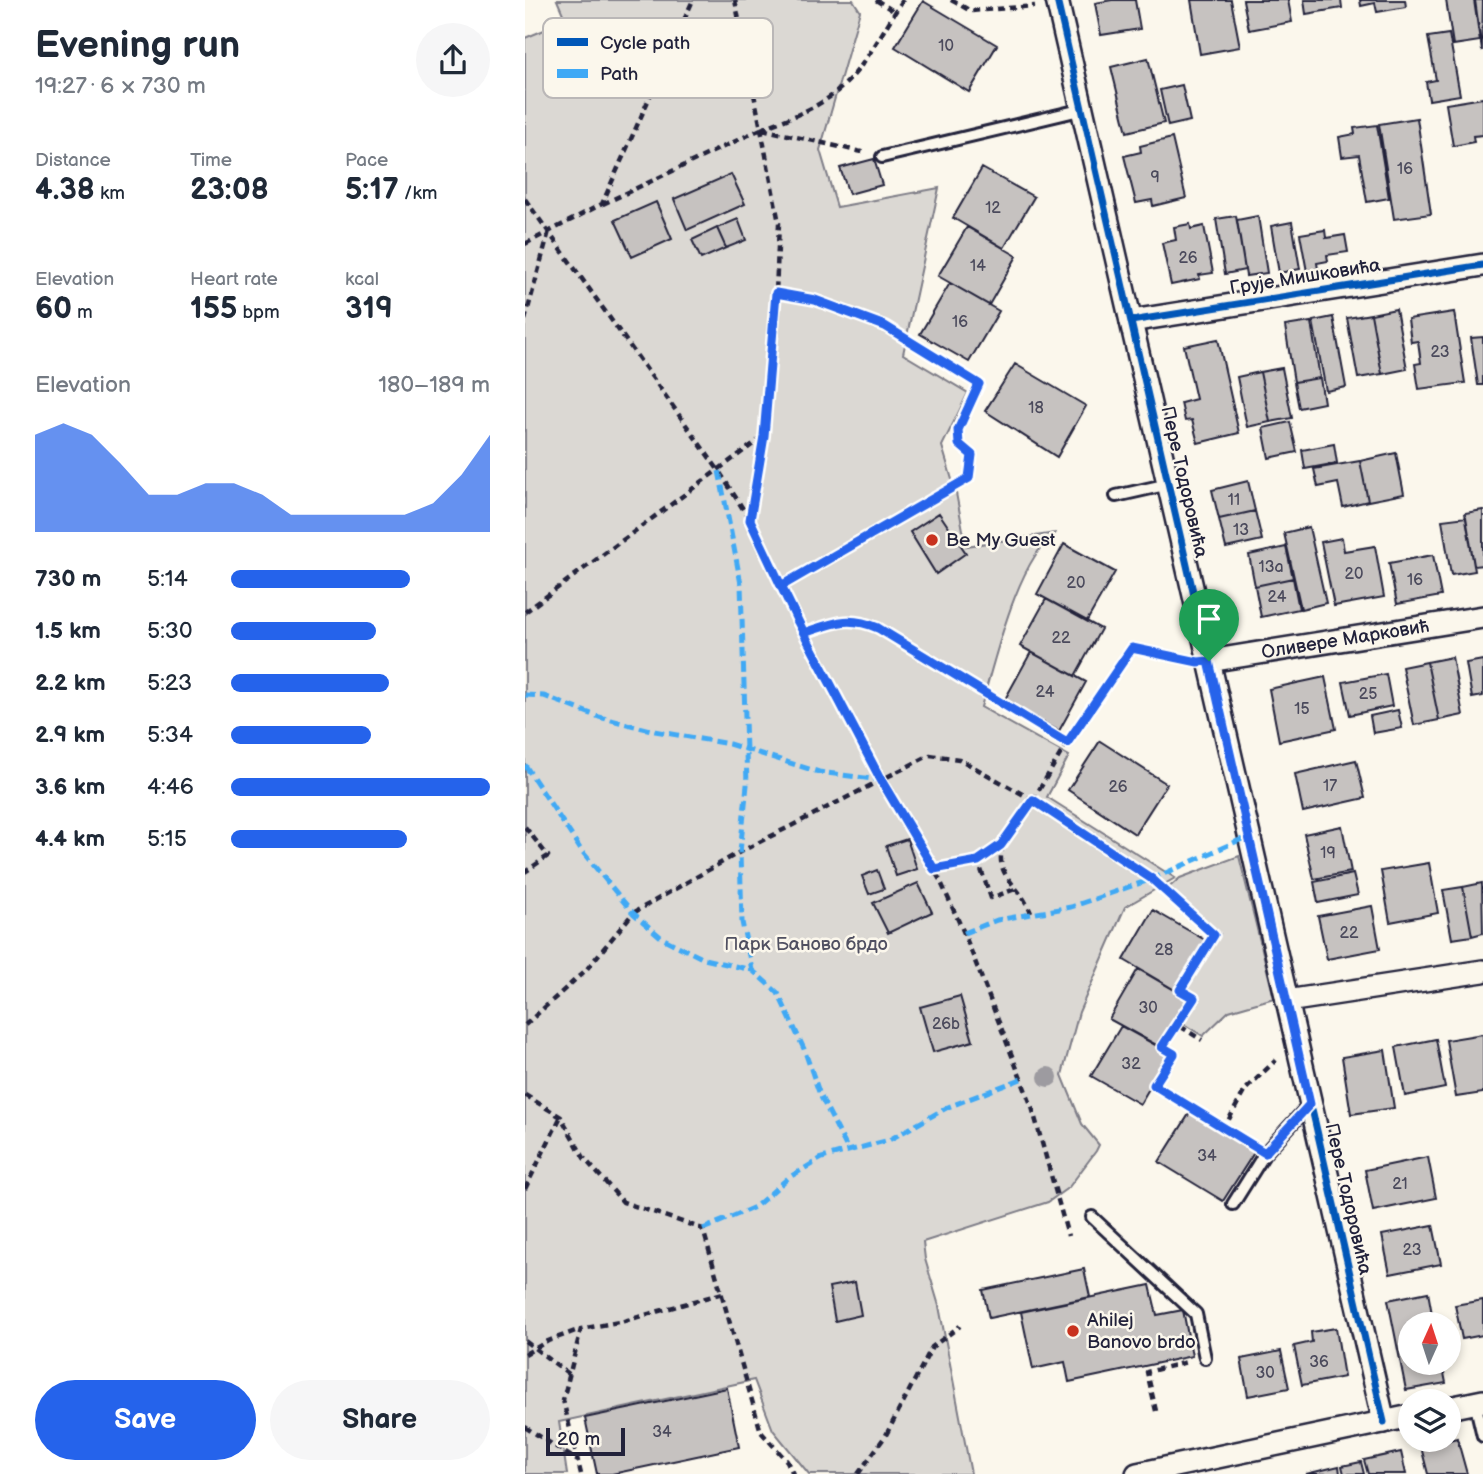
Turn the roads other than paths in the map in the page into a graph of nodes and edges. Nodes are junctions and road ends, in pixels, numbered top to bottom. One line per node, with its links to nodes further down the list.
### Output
1 (1052, 1): 2 (street, Пере Тодоровића)
2 (1084, 109): 3 (lane); 5 (street, Пере Тодоровића)
3 (882, 157)
4 (1483, 265): 5 (street, Грује Мишковића)
5 (1131, 321): 6 (street, Пере Тодоровића)
6 (1169, 484): 7 (lane); 9 (street, Пере Тодоровића)
7 (1117, 496)
8 (1483, 617): 9 (street, Оливере Марковић)
9 (1209, 661): 11 (street, Пере Тодоровића)
10 (1483, 971): 11 (street)
11 (1287, 1001): 12 (street, Пере Тодоровића)
12 (1310, 1104): 13 (lane); 19 (street, Пере Тодоровића)
13 (1233, 1204)
14 (1092, 1217): 15 (lane)
15 (1205, 1358)
16 (1479, 1402): 17 (street); 20 (lane)
17 (1461, 1406)
18 (1398, 1419): 19 (street)
19 (1384, 1422): 21 (street)
20 (1483, 1436)
21 (1137, 1474)

